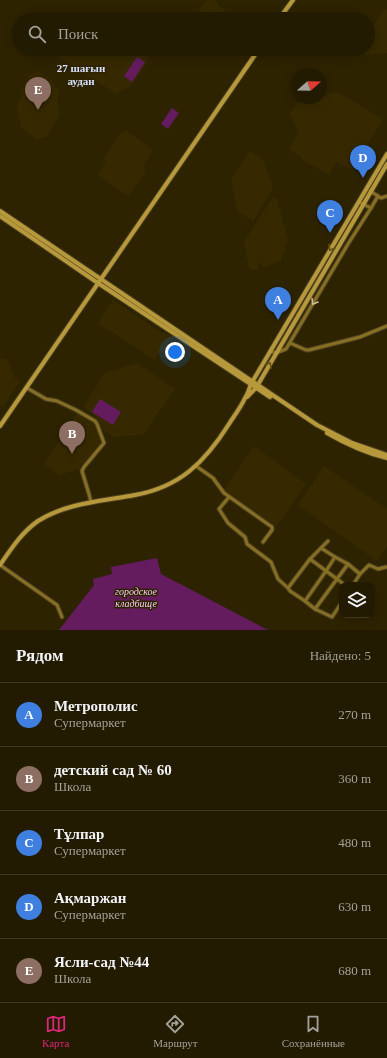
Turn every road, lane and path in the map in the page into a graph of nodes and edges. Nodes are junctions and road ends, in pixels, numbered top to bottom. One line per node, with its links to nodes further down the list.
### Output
1 (293, 0): 2 (main road)
2 (285, 12)
3 (254, 56): 13 (main road)
4 (387, 154): 9 (main road)
5 (387, 164): 6 (main road)
6 (370, 191): 7 (street); 9 (main road)
7 (378, 196): 8 (street); 10 (street)
8 (387, 196)
9 (361, 203): 10 (street); 17 (main road, one-way to 17); 18 (main road)
10 (370, 208): 16 (street, one-way to 16)
11 (0, 211): 13 (main road)
12 (0, 216): 14 (main road)
13 (101, 279): 14 (main road); 19 (main road)
14 (98, 283): 19 (main road); 21 (main road)
15 (387, 326): 16 (street)
16 (290, 343): 18 (street)
17 (270, 351): 18 (street); 19 (main road)
18 (276, 353): 20 (main road, one-way to 18)
19 (252, 383): 20 (main road); 22 (main road)
20 (257, 387): 22 (main road); 24 (main road)
21 (27, 388): 23 (main road); 27 (street)
22 (246, 398): 25 (main road)
23 (0, 426)
24 (387, 456)
25 (196, 466): 26 (street); 27 (main road)
26 (229, 497): 29 (street); 41 (street)
27 (91, 502): 34 (main road)
28 (328, 541): 30 (street)
29 (263, 542)
30 (321, 548): 31 (street); 32 (street)
31 (335, 557): 33 (street); 36 (street)
32 (310, 559): 36 (street); 41 (street)
33 (348, 564): 37 (street); 38 (street)
34 (0, 565): 45 (street)
35 (386, 567): 37 (street)
36 (326, 571): 38 (street); 42 (street)
37 (360, 574): 40 (street)
38 (337, 579): 39 (street); 44 (street)
39 (341, 582)
40 (355, 582)
41 (288, 588): 42 (street)
42 (305, 601): 44 (street)
43 (339, 606): 44 (street)
44 (315, 609)
45 (62, 617)

